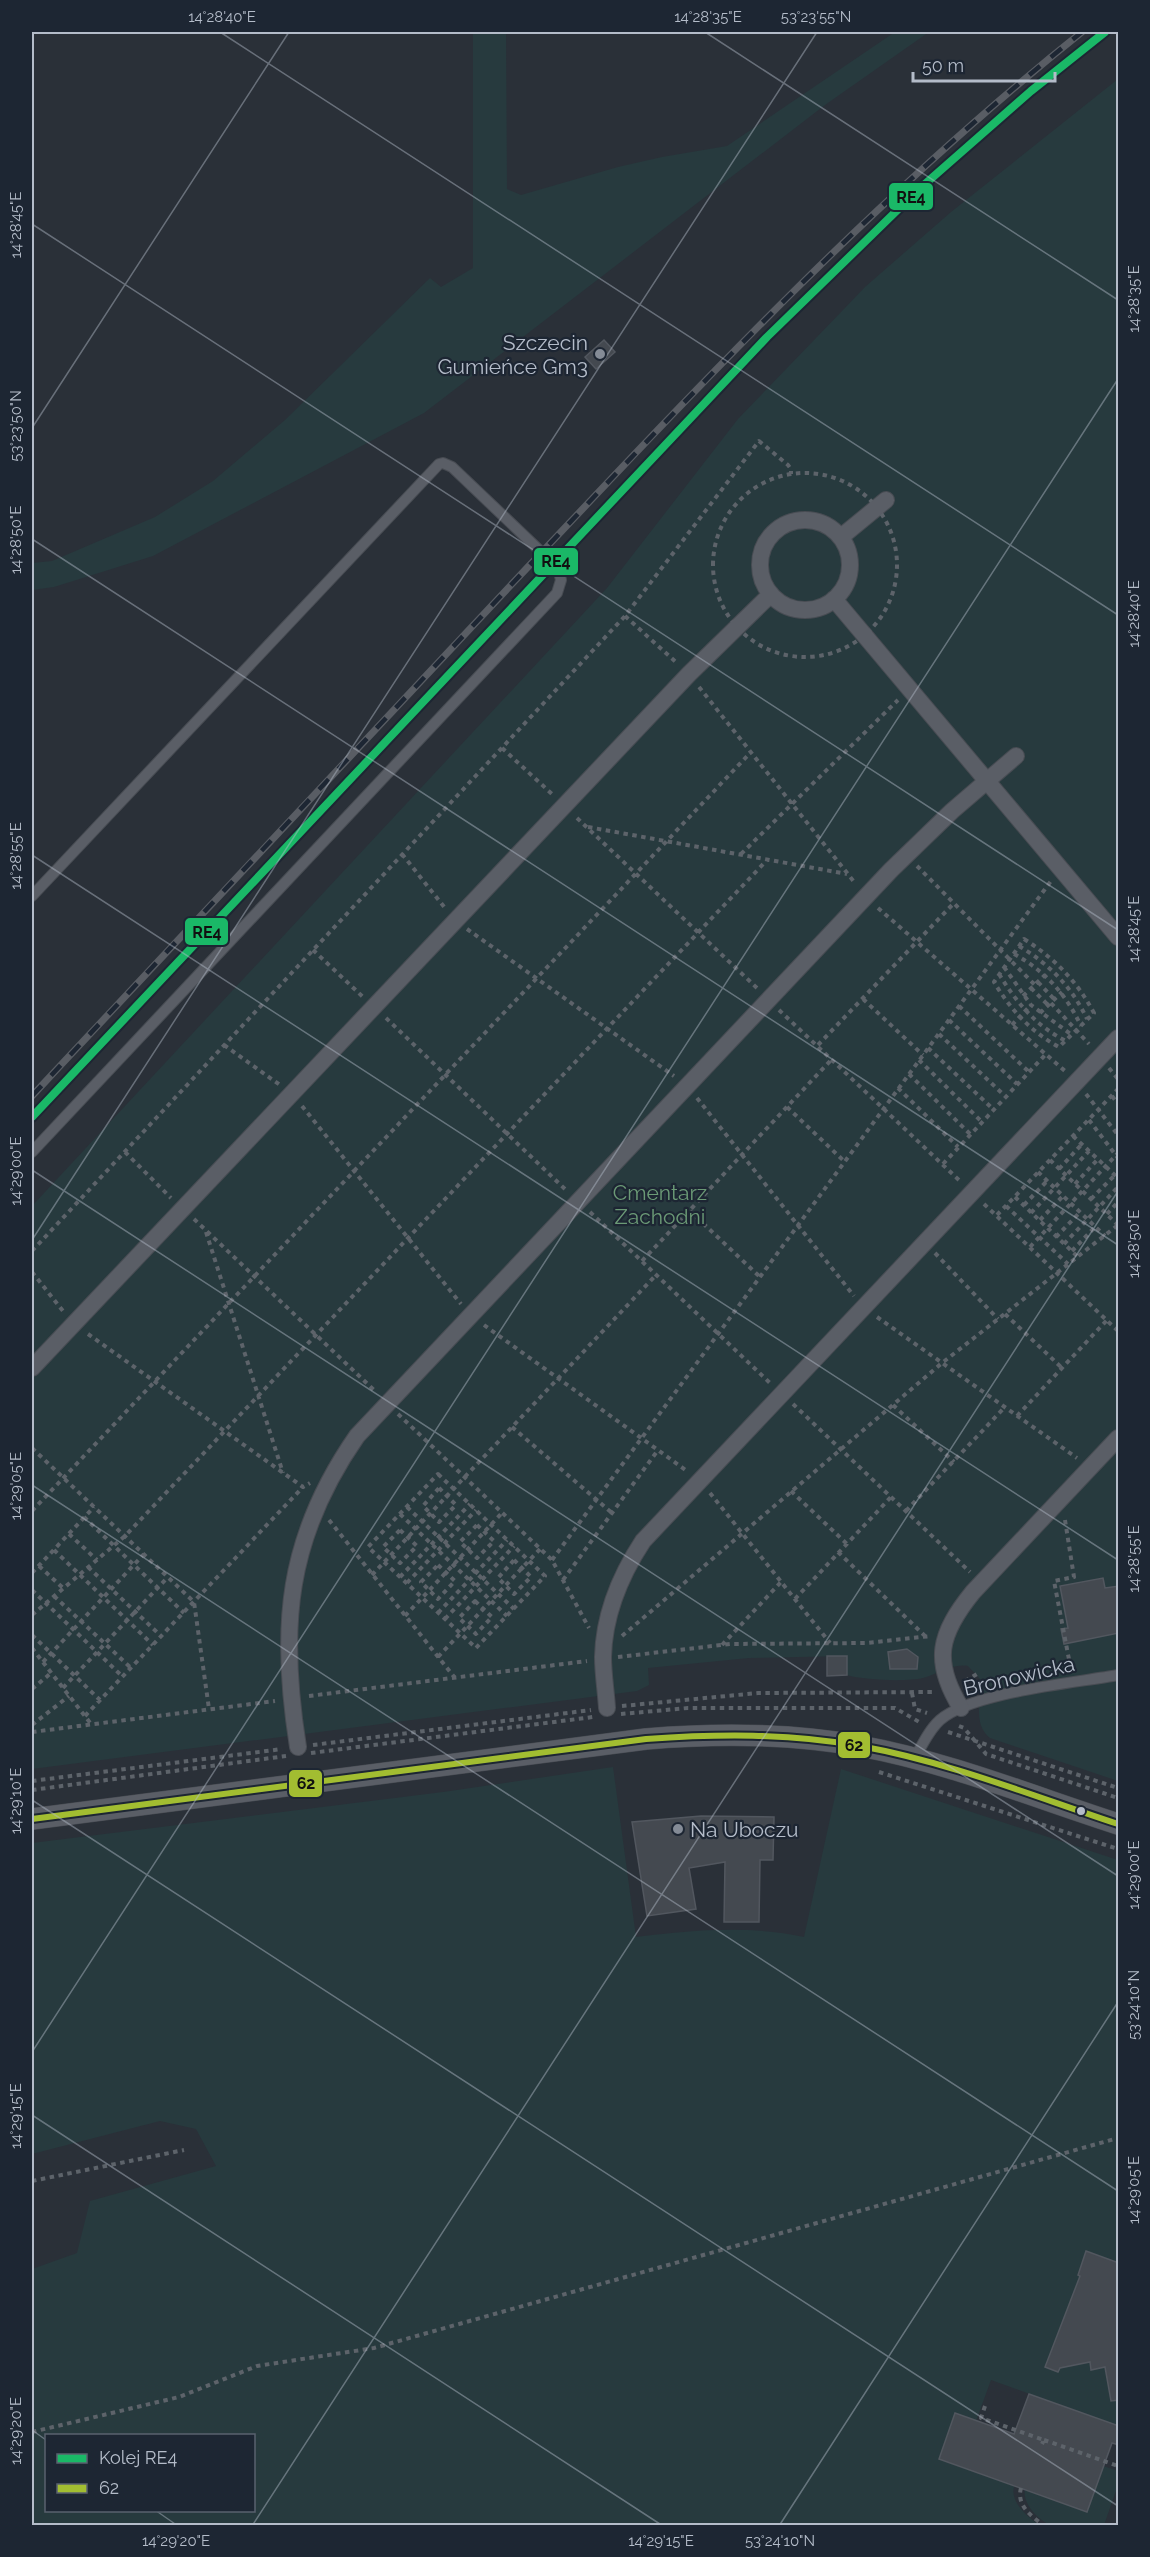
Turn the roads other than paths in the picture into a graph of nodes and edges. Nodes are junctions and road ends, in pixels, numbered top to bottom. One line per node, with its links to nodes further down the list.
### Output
1 (882, 504): 2 (street)
2 (841, 537): 3 (street); 4 (street)
3 (771, 594): 4 (street); 11 (street)
4 (834, 600): 6 (street)
5 (1016, 756): 6 (street)
6 (987, 781): 8 (street); 16 (street)
7 (32, 896): 10 (lane)
8 (1119, 937)
9 (1119, 1038): 14 (street)
10 (32, 1152)
11 (32, 1368)
12 (1119, 1438): 15 (street)
13 (1119, 1675): 15 (lane, Bronowicka)
14 (607, 1708)
15 (961, 1708): 17 (lane, Bronowicka)
16 (298, 1747)
17 (915, 1758): 18 (street); 19 (street)
18 (32, 1819)
19 (1119, 1824)

